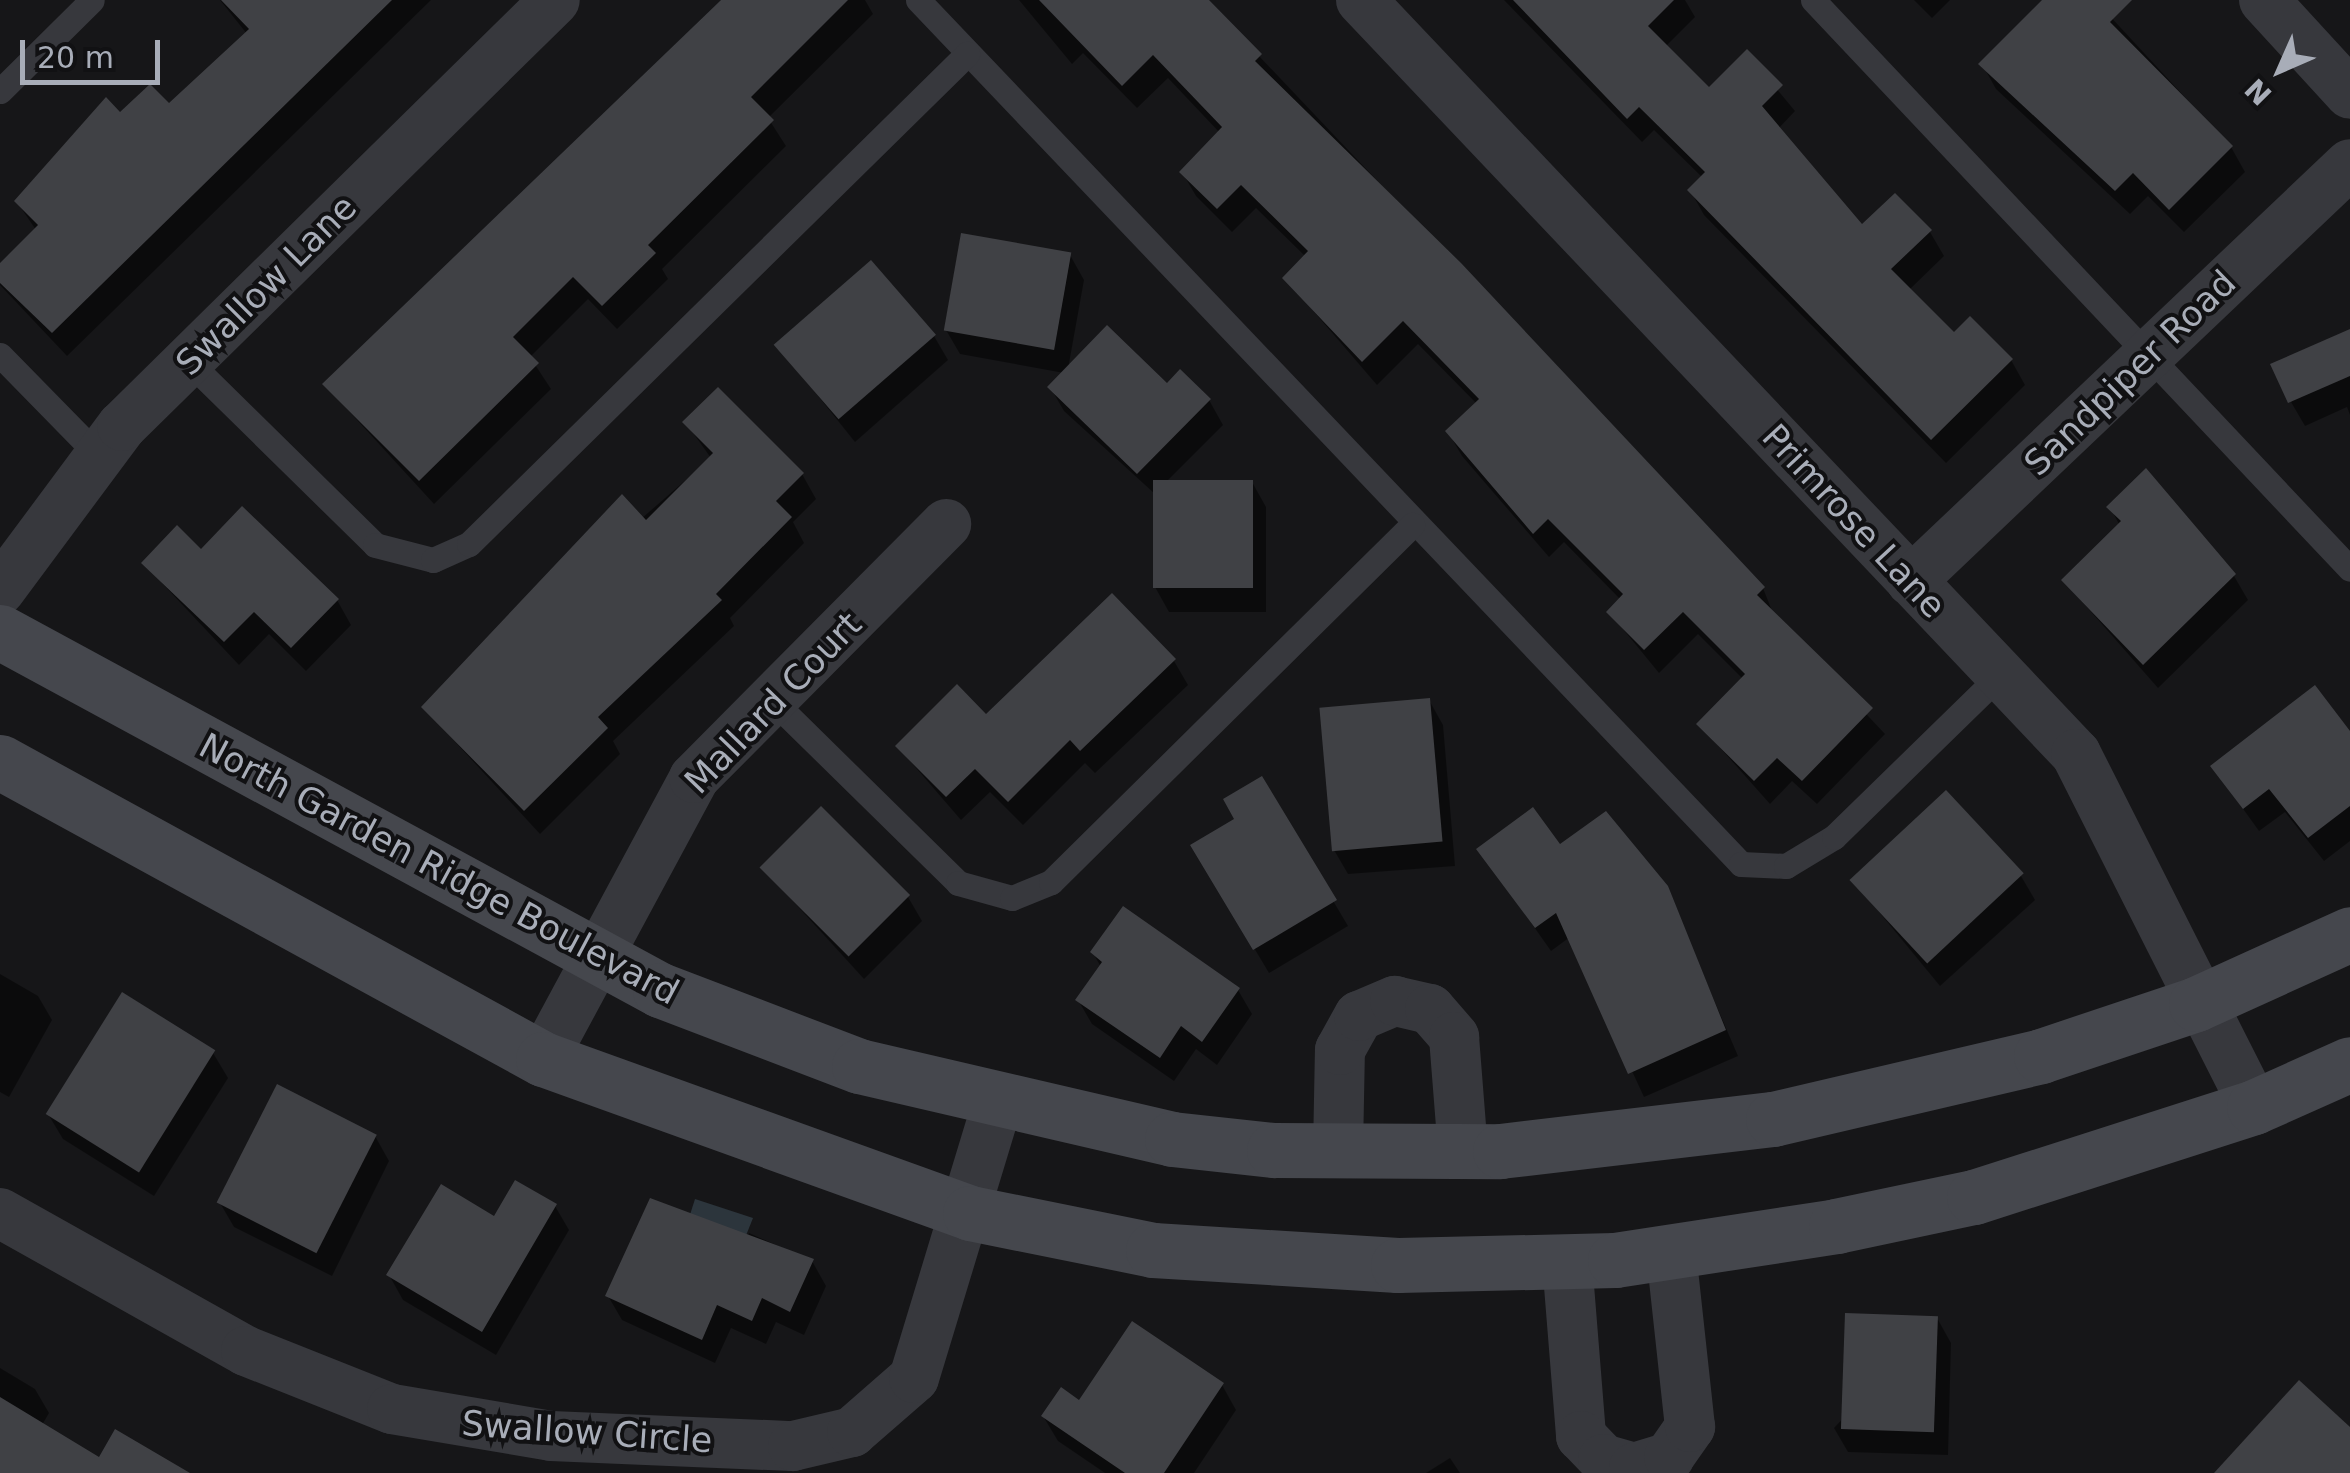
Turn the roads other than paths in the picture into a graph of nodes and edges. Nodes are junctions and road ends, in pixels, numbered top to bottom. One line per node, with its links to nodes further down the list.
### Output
1 (92, 0): 8 (lane)
2 (555, 0): 13 (street, Swallow Lane)
3 (918, 0): 7 (lane)
4 (1361, 0): 18 (street, Primrose Lane)
5 (1813, 0): 12 (lane)
6 (2264, 0): 9 (street)
7 (967, 54): 13 (lane); 16 (lane)
8 (0, 91)
9 (2350, 94)
10 (2350, 164): 12 (street, Sandpiper Road)
11 (0, 355): 14 (lane)
12 (2148, 356): 17 (lane); 18 (street, Sandpiper Road)
13 (188, 361): 14 (street, Swallow Lane)
14 (98, 455): 19 (street, Swallow Lane)
15 (946, 524): 22 (street, Mallard Court)
16 (1412, 525): 21 (lane); 22 (lane)
17 (2350, 570)
18 (1911, 581): 21 (street, Primrose Lane)
19 (0, 590)
20 (0, 632): 25 (main road, North Garden Ridge Boulevard)
21 (2000, 674): 26 (street, Primrose Lane)
22 (772, 700): 25 (street, Mallard Court)
23 (0, 762): 27 (main road)
24 (2350, 934): 26 (main road, North Garden Ridge Boulevard)
25 (592, 956): 27 (street, Mallard Court); 29 (main road, North Garden Ridge Boulevard)
26 (2196, 1004): 30 (street, Primrose Lane); 32 (main road, North Garden Ridge Boulevard)
27 (543, 1059): 34 (main road)
28 (2350, 1064): 30 (main road)
29 (997, 1104): 31 (main road, North Garden Ridge Boulevard); 34 (street, Swallow Circle)
30 (2254, 1107): 35 (main road)
31 (1338, 1151): 32 (main road, North Garden Ridge Boulevard); 32 (street)
32 (1463, 1152)
33 (0, 1212): 34 (street, Swallow Circle)
34 (970, 1213): 36 (main road)
35 (1670, 1252): 36 (main road); 36 (street)
36 (1568, 1261)

